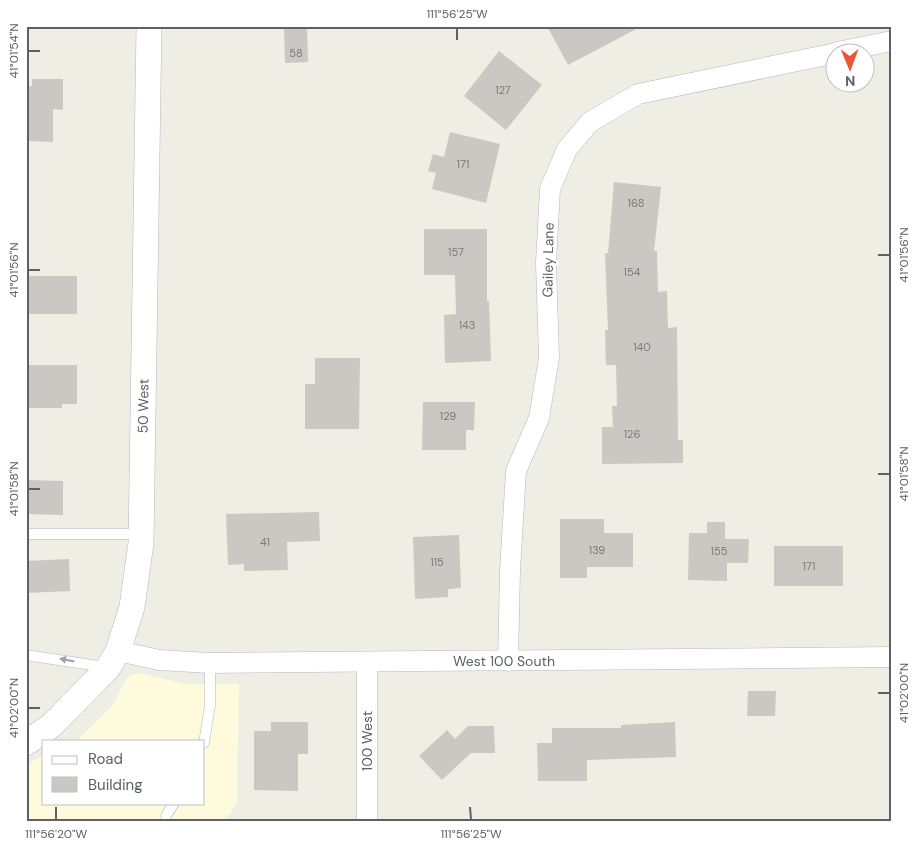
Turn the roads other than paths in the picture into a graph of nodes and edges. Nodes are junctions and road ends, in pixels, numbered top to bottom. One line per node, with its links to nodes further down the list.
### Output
1 (149, 26): 6 (street, 50 West)
2 (892, 41): 3 (street, Gailey Lane)
3 (876, 44)
4 (826, 55): 10 (street, Gailey Lane)
5 (26, 534): 6 (lane)
6 (141, 534): 9 (street, 50 West)
7 (26, 655): 9 (lane, one-way to 7)
8 (892, 657): 10 (street, West 100 South)
9 (113, 659): 12 (street, West 100 South); 14 (street, 50 West)
10 (508, 661): 11 (street, West 100 South)
11 (366, 662): 12 (street, West 100 South); 17 (street, 100 West)
12 (210, 663): 13 (lane)
13 (204, 740)
14 (26, 743)
15 (173, 804): 16 (lane)
16 (166, 816)
17 (367, 821)

